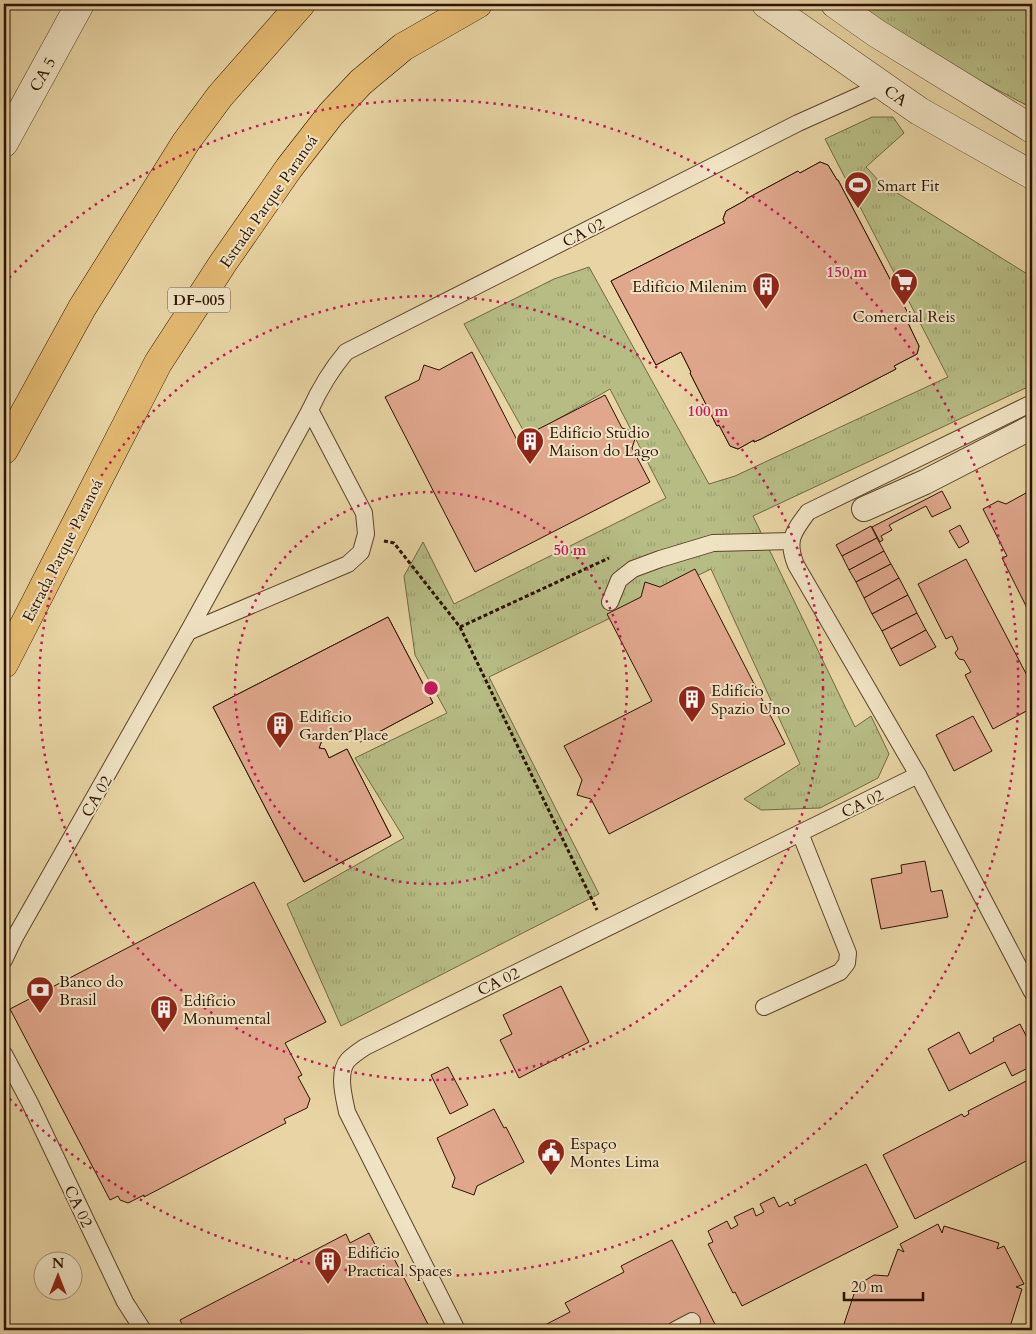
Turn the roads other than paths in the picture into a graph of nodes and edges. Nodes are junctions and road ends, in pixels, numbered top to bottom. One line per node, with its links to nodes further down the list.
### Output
1 (80, 4): 8 (street, CA 5)
2 (301, 4): 13 (main road)
3 (478, 4): 18 (main road, Estrada Parque Paranoá / DF-005)
4 (766, 4): 6 (street, CA)
5 (835, 4): 7 (street)
6 (883, 85): 9 (street, CA); 11 (lane, CA 02)
7 (1032, 129)
8 (4, 143)
9 (1032, 175)
10 (1032, 403): 15 (lane)
11 (310, 410): 17 (lane, CA 02); 17 (lane)
12 (1032, 427): 14 (street)
13 (4, 450)
14 (864, 509)
15 (791, 541): 16 (lane); 19 (lane)
16 (610, 602)
17 (188, 632): 21 (lane, CA 02)
18 (4, 664)
19 (918, 775): 20 (lane, CA 02); 22 (lane)
20 (800, 833): 23 (lane); 27 (lane, CA 02)
21 (4, 960)
22 (1032, 992)
23 (764, 1007)
24 (4, 1054): 26 (lane, CA 02)
25 (692, 1321): 28 (lane)
26 (142, 1330)
27 (457, 1330)
28 (675, 1330)

